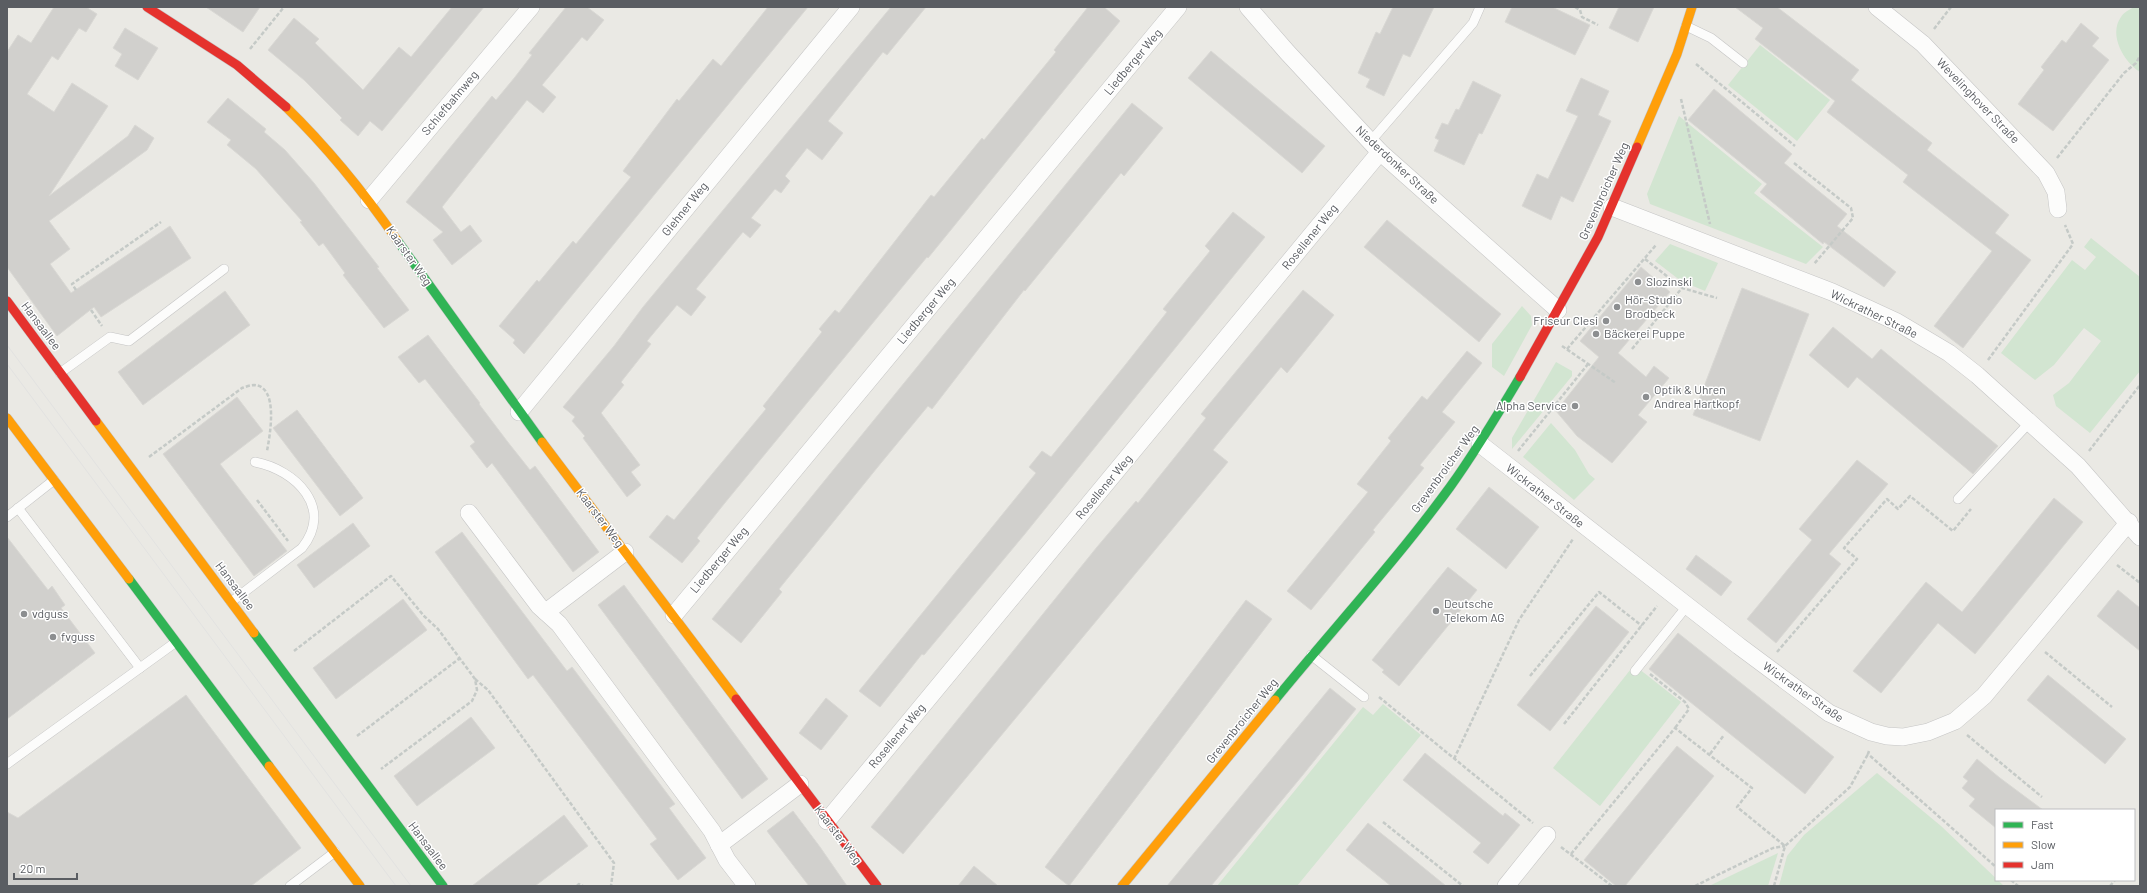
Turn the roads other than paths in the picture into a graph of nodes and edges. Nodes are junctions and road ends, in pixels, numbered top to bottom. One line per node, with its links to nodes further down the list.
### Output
1 (147, 7): 12 (street, Kaarster Weg)
2 (531, 7): 12 (street, Schiefbahnweg)
3 (851, 7): 19 (street, Glehner Weg)
4 (1178, 7): 35 (street, Liedberger Weg)
5 (1248, 7): 11 (street, Niederdonker Straße)
6 (1480, 7): 11 (lane)
7 (1692, 7): 9 (street, Grevenbroicher Weg)
8 (1877, 7): 14 (street, Wevelinghover Straße)
9 (1686, 26): 10 (lane); 13 (street, Grevenbroicher Weg)
10 (1743, 63)
11 (1375, 147): 17 (street, Niederdonker Straße); 43 (street, Rosellener Weg)
12 (369, 200): 19 (street, Kaarster Weg)
13 (1612, 207): 17 (street, Grevenbroicher Weg); 21 (street, Wickrather Straße)
14 (2058, 209)
15 (224, 269): 18 (lane)
16 (7, 301): 18 (street, Hansaallee)
17 (1558, 310): 22 (street, Grevenbroicher Weg)
18 (60, 372): 32 (street, Hansaallee)
19 (519, 412): 31 (street, Kaarster Weg)
20 (7, 418): 24 (street)
21 (2030, 422): 25 (lane); 29 (street, Wickrather Straße)
22 (1480, 444): 33 (street, Wickrather Straße); 37 (street, Grevenbroicher Weg)
23 (255, 462): 32 (lane)
24 (54, 480): 26 (lane); 36 (street)
25 (1958, 499)
26 (18, 508): 28 (lane); 38 (lane)
27 (469, 513): 34 (street)
28 (7, 517)
29 (2128, 522): 30 (street, Wickrather Straße); 33 (street, Wickrather Straße)
30 (2140, 537)
31 (625, 552): 34 (street, Kaarster Weg); 35 (street, Kaarster Weg)
32 (231, 602): 49 (street, Hansaallee)
33 (1687, 606): 39 (lane)
34 (546, 612): 45 (street)
35 (674, 615): 42 (street, Kaarster Weg)
36 (176, 642): 38 (lane); 46 (street)
37 (1311, 655): 40 (lane); 52 (street, Grevenbroicher Weg)
38 (140, 668): 41 (lane)
39 (1635, 671)
40 (1364, 698)
41 (7, 764)
42 (800, 784): 43 (street, Kaarster Weg); 45 (street)
43 (827, 821): 51 (street, Kaarster Weg)
44 (1546, 835): 53 (street)
45 (719, 845): 50 (street)
46 (335, 852): 47 (lane); 48 (street)
47 (290, 886)
48 (360, 886)
49 (443, 886)
50 (747, 886)
51 (877, 886)
52 (1122, 886)
53 (1506, 886)

